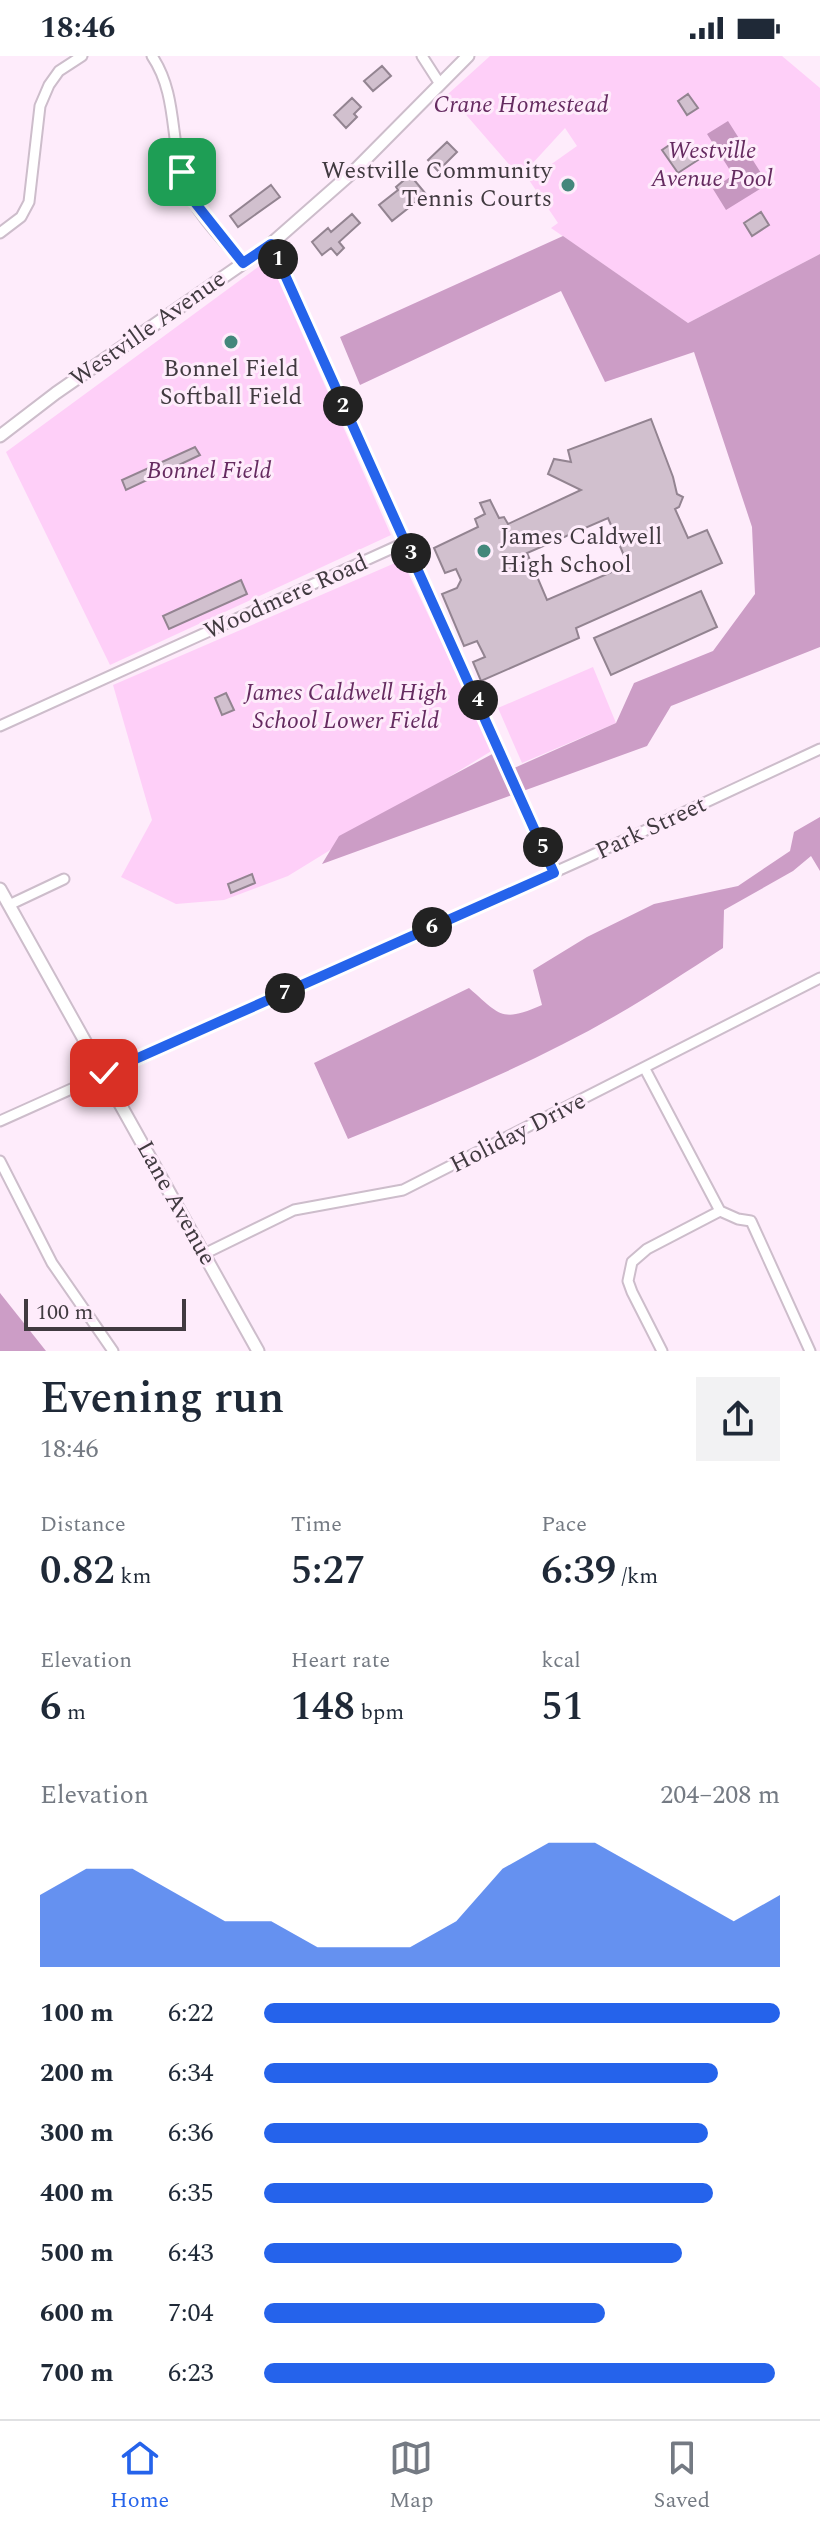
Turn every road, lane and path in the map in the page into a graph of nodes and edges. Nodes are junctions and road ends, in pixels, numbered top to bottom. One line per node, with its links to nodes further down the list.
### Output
1 (82, 56): 6 (street)
2 (152, 56): 8 (street)
3 (422, 56): 5 (street)
4 (468, 56): 5 (street, Westville Avenue)
5 (440, 84): 7 (street, Westville Avenue)
6 (0, 233)
7 (271, 244): 8 (street, Westville Avenue); 10 (street)
8 (243, 263): 9 (street, Westville Avenue)
9 (0, 436)
10 (406, 542): 11 (street, Woodmere Road); 13 (street)
11 (0, 726)
12 (820, 749): 13 (street, Park Street)
13 (554, 873): 19 (street, Park Street)
14 (64, 879): 16 (street)
15 (0, 889): 16 (street, Lane Avenue)
16 (9, 905): 19 (street, Lane Avenue)
17 (820, 978): 18 (street, Holiday Drive)
18 (645, 1069): 22 (street); 23 (street, Holiday Drive)
19 (104, 1073): 20 (street, Park Street); 23 (street, Lane Avenue)
20 (0, 1121)
21 (0, 1161): 24 (street)
22 (720, 1211): 26 (street); 27 (street)
23 (204, 1254): 25 (street, Lane Avenue)
24 (113, 1351)
25 (258, 1351)
26 (662, 1351)
27 (810, 1351)

